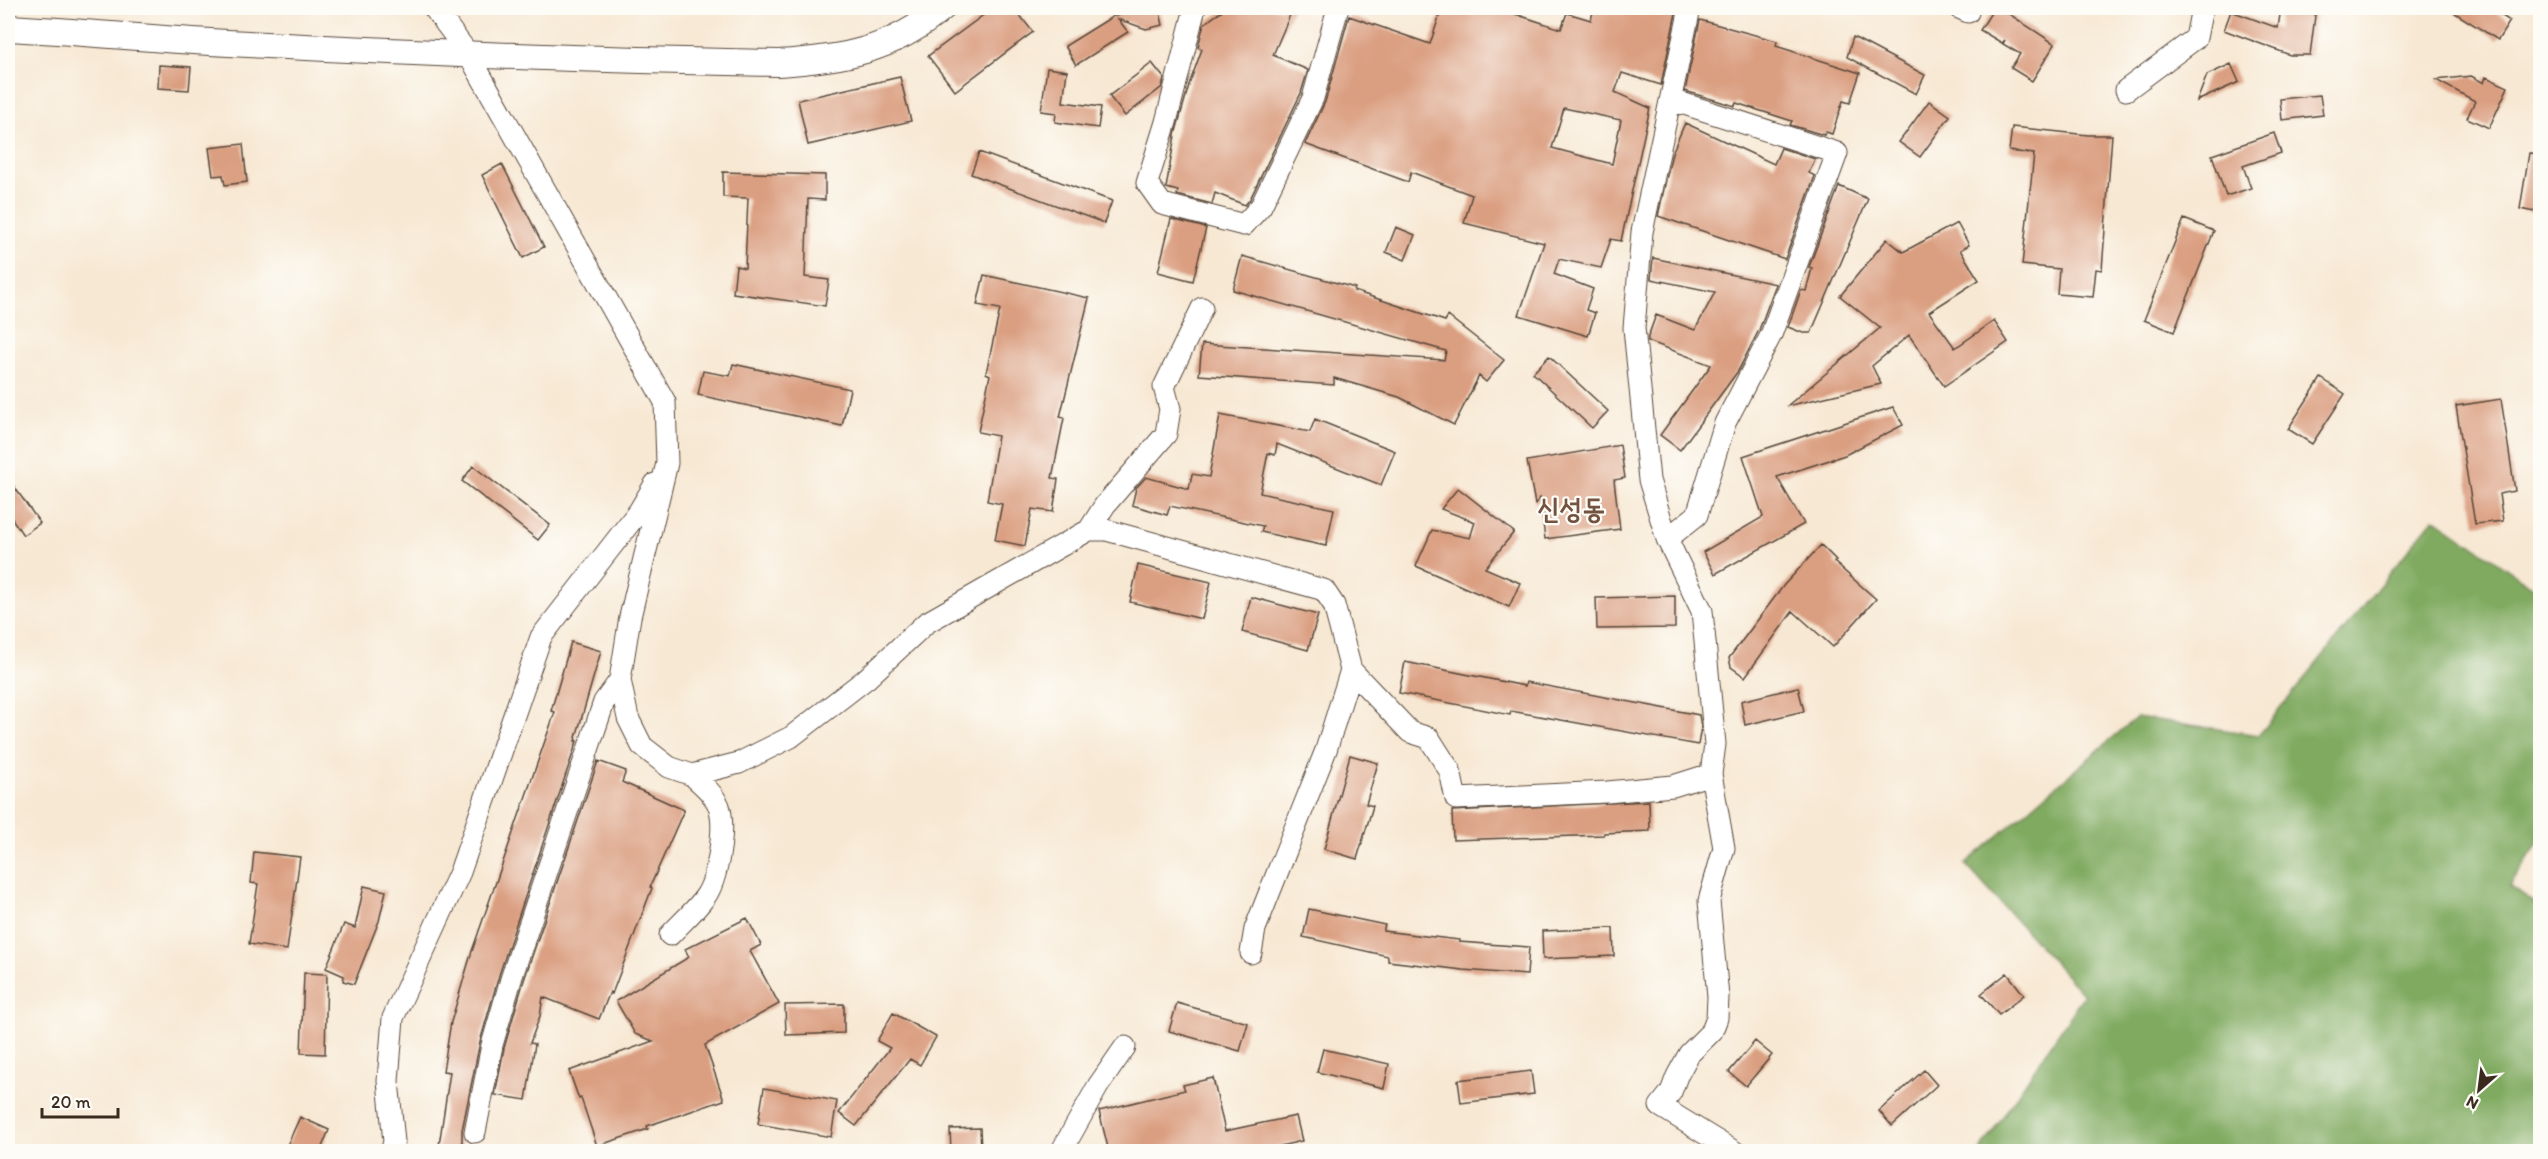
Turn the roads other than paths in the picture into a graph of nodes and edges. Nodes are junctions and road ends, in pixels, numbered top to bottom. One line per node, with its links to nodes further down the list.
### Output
1 (434, 8): 8 (street)
2 (942, 8): 8 (street)
3 (1195, 8): 4 (street)
4 (1338, 8)
5 (1690, 8): 10 (street)
6 (2202, 8): 9 (street)
7 (8, 28): 8 (street)
8 (469, 55): 12 (street)
9 (2126, 90)
10 (1672, 100): 14 (street); 14 (street)
11 (1202, 308): 13 (street)
12 (667, 463): 16 (street); 23 (street)
13 (1089, 530): 15 (street); 18 (street)
14 (1667, 539): 17 (street)
15 (1352, 670): 17 (street); 20 (street)
16 (620, 680): 18 (street); 22 (street)
17 (1711, 774): 25 (street)
18 (692, 775): 19 (street)
19 (670, 935)
20 (1251, 953)
21 (1125, 1047): 24 (street)
22 (475, 1132)
23 (395, 1148)
24 (1061, 1152)
25 (1735, 1152)

